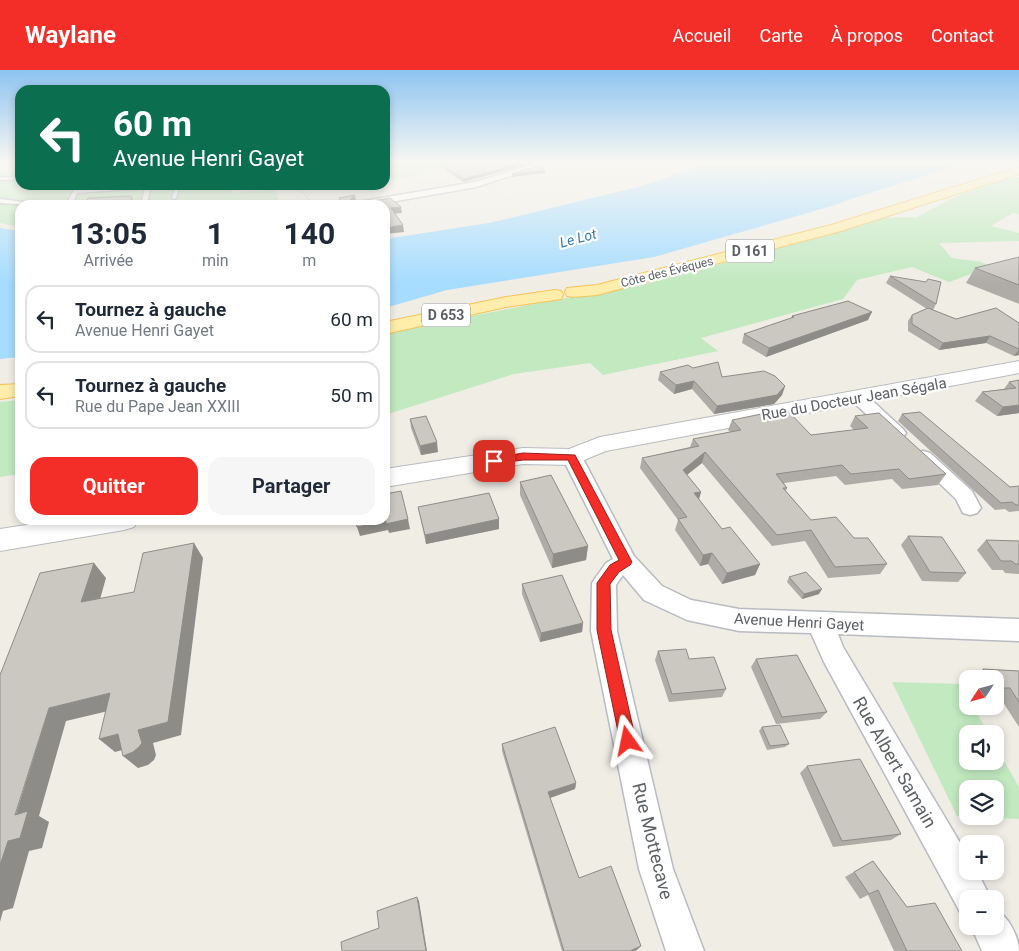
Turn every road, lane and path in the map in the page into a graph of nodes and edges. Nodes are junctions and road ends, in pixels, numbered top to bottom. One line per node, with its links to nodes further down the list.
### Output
1 (875, 202): 3 (main road)
2 (920, 202): 3 (main road, Côte des Évêques / D 161)
3 (571, 286): 4 (main road, D 653)
4 (390, 327)
5 (1019, 367): 8 (street, Rue du Docteur Jean Ségala)
6 (15, 390): 7 (main road)
7 (0, 392)
8 (858, 397): 9 (street, Rue du Docteur Jean Ségala); 11 (street)
9 (572, 457): 10 (street); 14 (street, Avenue Henri Gayet)
10 (390, 477)
11 (970, 508)
12 (93, 525): 13 (street)
13 (0, 540)
14 (626, 562): 15 (street, Avenue Henri Gayet); 19 (street, Rue Mottecave)
15 (820, 623): 16 (street, Avenue Henri Gayet); 17 (street, Rue Albert Samain)
16 (1019, 630)
17 (968, 890)
18 (994, 935): 20 (street)
19 (686, 951)
20 (1003, 951)

